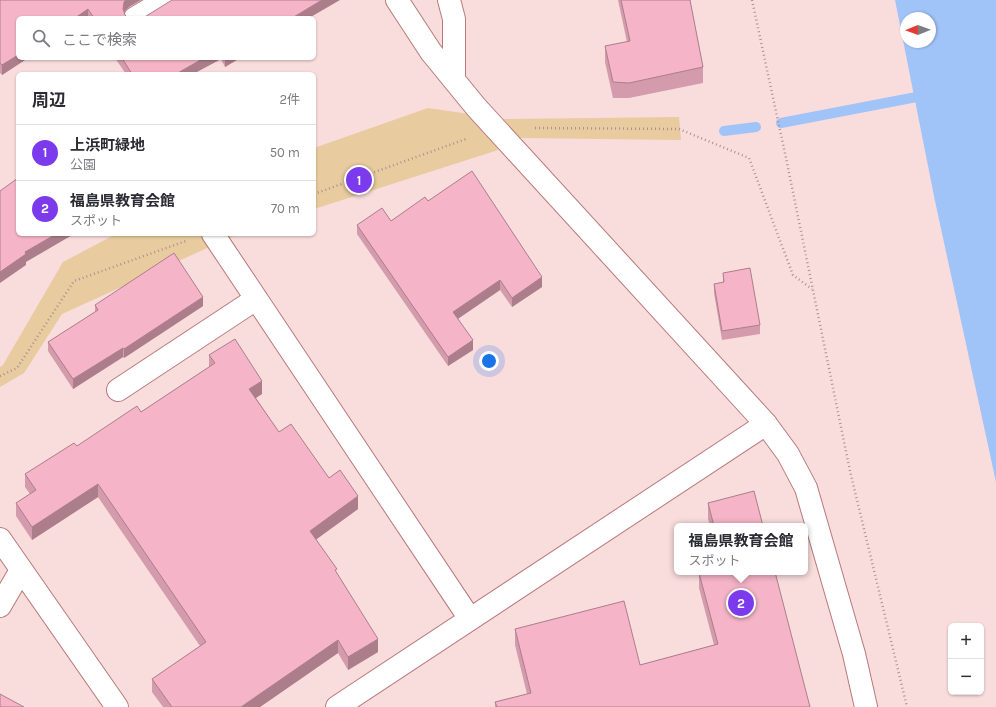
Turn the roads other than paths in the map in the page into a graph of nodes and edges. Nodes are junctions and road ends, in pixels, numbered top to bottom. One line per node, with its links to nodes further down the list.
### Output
1 (165, 0): 4 (street)
2 (397, 0): 5 (street)
3 (449, 0): 5 (street)
4 (138, 16)
5 (454, 79): 9 (street)
6 (214, 236): 7 (street)
7 (256, 300): 8 (street); 13 (street)
8 (118, 390)
9 (766, 424): 13 (street); 16 (street)
10 (0, 539): 11 (street)
11 (21, 570): 12 (street); 14 (street)
12 (0, 606)
13 (470, 619): 15 (street)
14 (117, 707)
15 (337, 707)
16 (866, 707)

